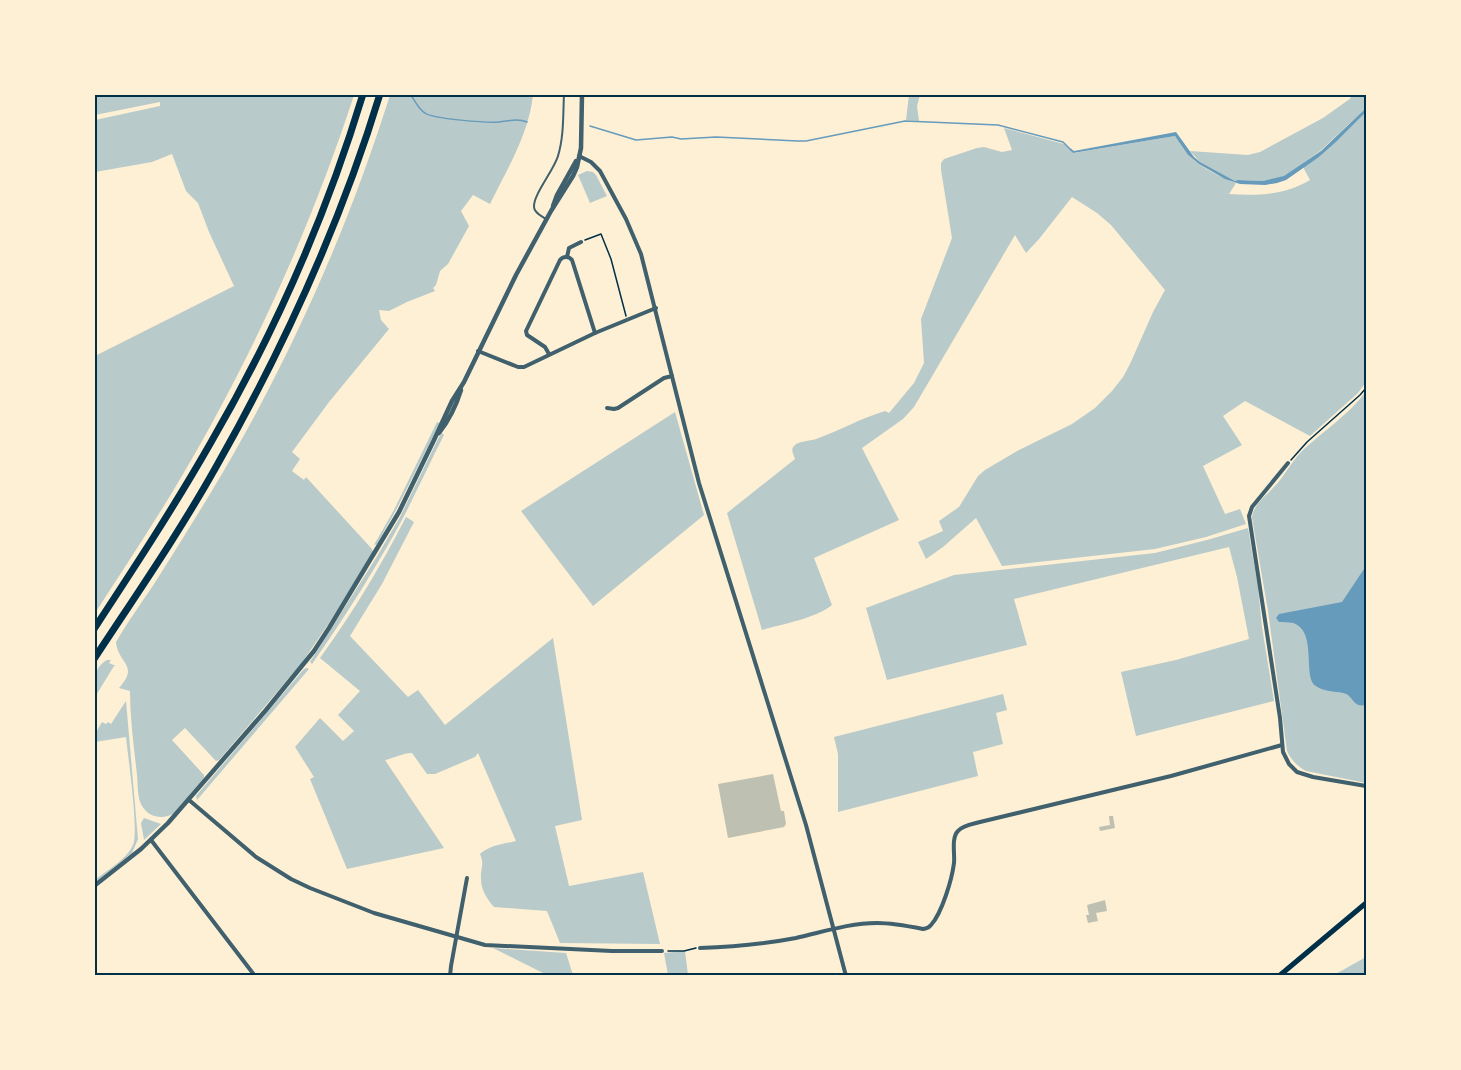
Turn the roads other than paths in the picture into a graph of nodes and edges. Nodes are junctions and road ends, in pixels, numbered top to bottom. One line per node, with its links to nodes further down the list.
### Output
1 (363, 94): 16 (highway)
2 (380, 94): 17 (highway)
3 (564, 94): 6 (lane)
4 (582, 94): 5 (street)
5 (579, 156): 6 (street); 9 (street)
6 (547, 220): 11 (street)
7 (581, 242): 8 (street)
8 (567, 257): 10 (street); 12 (street)
9 (656, 308): 10 (street); 13 (street)
10 (595, 333): 12 (street)
11 (478, 351): 12 (street); 20 (street)
12 (549, 354)
13 (672, 376): 14 (street); 25 (street)
14 (607, 408)
15 (1288, 463): 18 (street)
16 (94, 629)
17 (94, 659)
18 (1282, 745): 19 (street); 25 (street)
19 (1366, 786)
20 (189, 800): 21 (street); 26 (street)
21 (151, 840): 23 (street); 29 (street)
22 (467, 878): 26 (street)
23 (94, 886)
24 (1366, 903): 32 (main road)
25 (834, 929): 27 (street); 31 (street)
26 (457, 938): 28 (street); 30 (street)
27 (700, 948)
28 (662, 951)
29 (255, 975)
30 (450, 975)
31 (846, 975)
32 (1280, 975)

